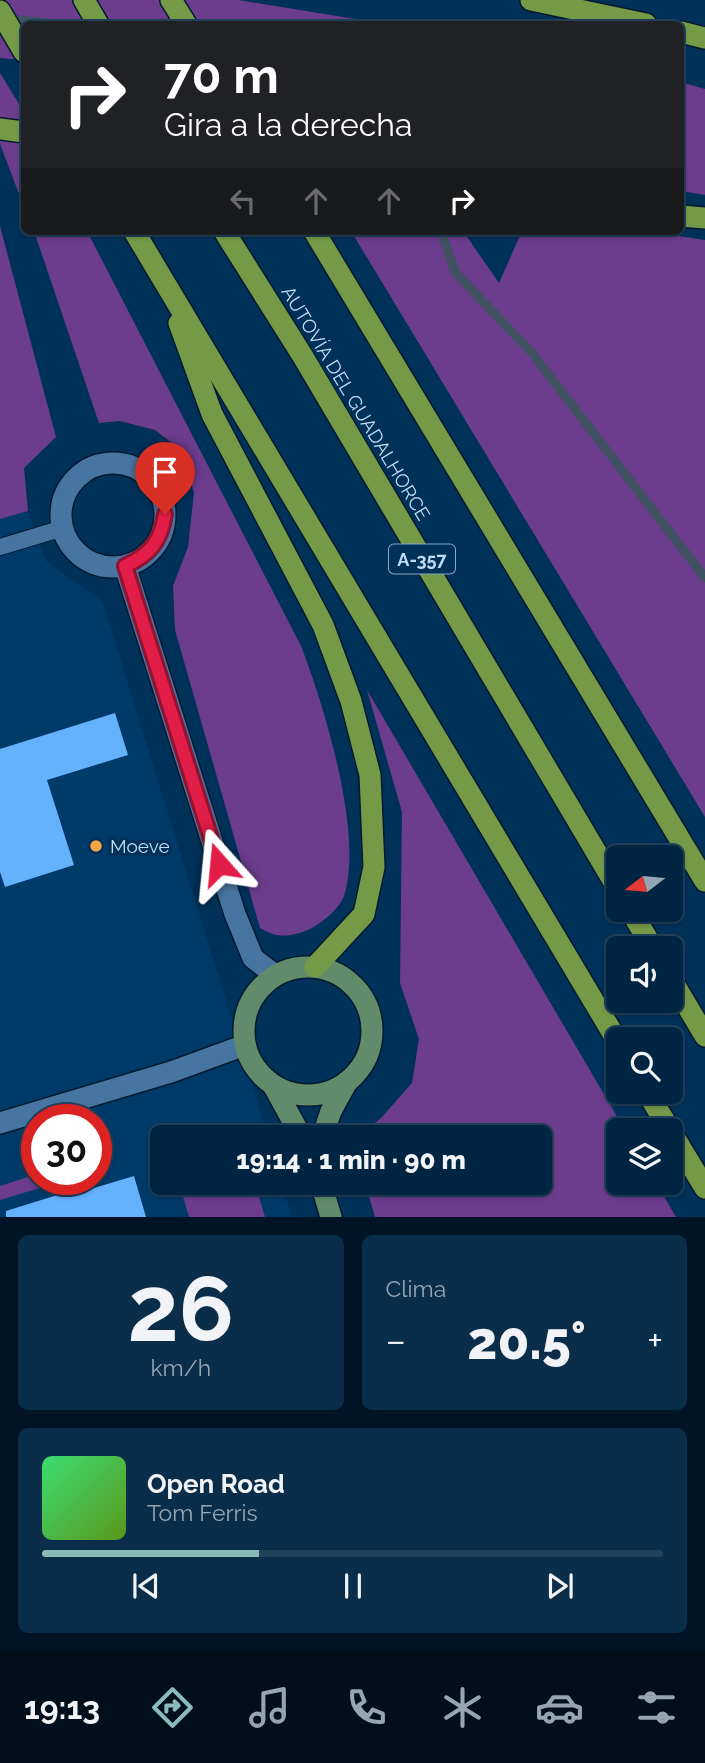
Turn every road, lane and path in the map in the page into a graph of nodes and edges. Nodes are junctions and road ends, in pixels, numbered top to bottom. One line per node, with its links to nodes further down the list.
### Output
1 (83, 0): 5 (highway)
2 (171, 0): 6 (highway)
3 (531, 0): 7 (highway)
4 (0, 11): 10 (highway)
5 (96, 21)
6 (184, 21)
7 (632, 21)
8 (684, 33): 9 (highway)
9 (705, 38)
10 (21, 46)
11 (0, 129): 12 (highway)
12 (21, 132)
13 (684, 216): 14 (highway)
14 (705, 218)
15 (136, 235): 18 (highway)
16 (227, 235): 22 (highway, AUTOVÍA DEL GUADALHORCE / A-357)
17 (316, 235): 23 (highway)
18 (163, 278): 24 (highway); 27 (highway)
19 (63, 528): 20 (lane); 21 (street); 21 (street)
20 (0, 547)
21 (125, 566): 25 (street)
22 (606, 869)
23 (705, 881)
24 (315, 967): 25 (main road); 30 (main road)
25 (275, 975): 29 (main road)
26 (683, 999): 28 (highway)
27 (609, 1027)
28 (705, 1036)
29 (245, 1045): 31 (main road); 33 (street)
30 (347, 1082): 31 (main road); 35 (main road)
31 (273, 1085): 34 (main road)
32 (655, 1104): 36 (highway)
33 (0, 1123)
34 (295, 1125)
35 (326, 1125)
36 (705, 1188)
37 (325, 1195): 38 (main road)
38 (331, 1217)

